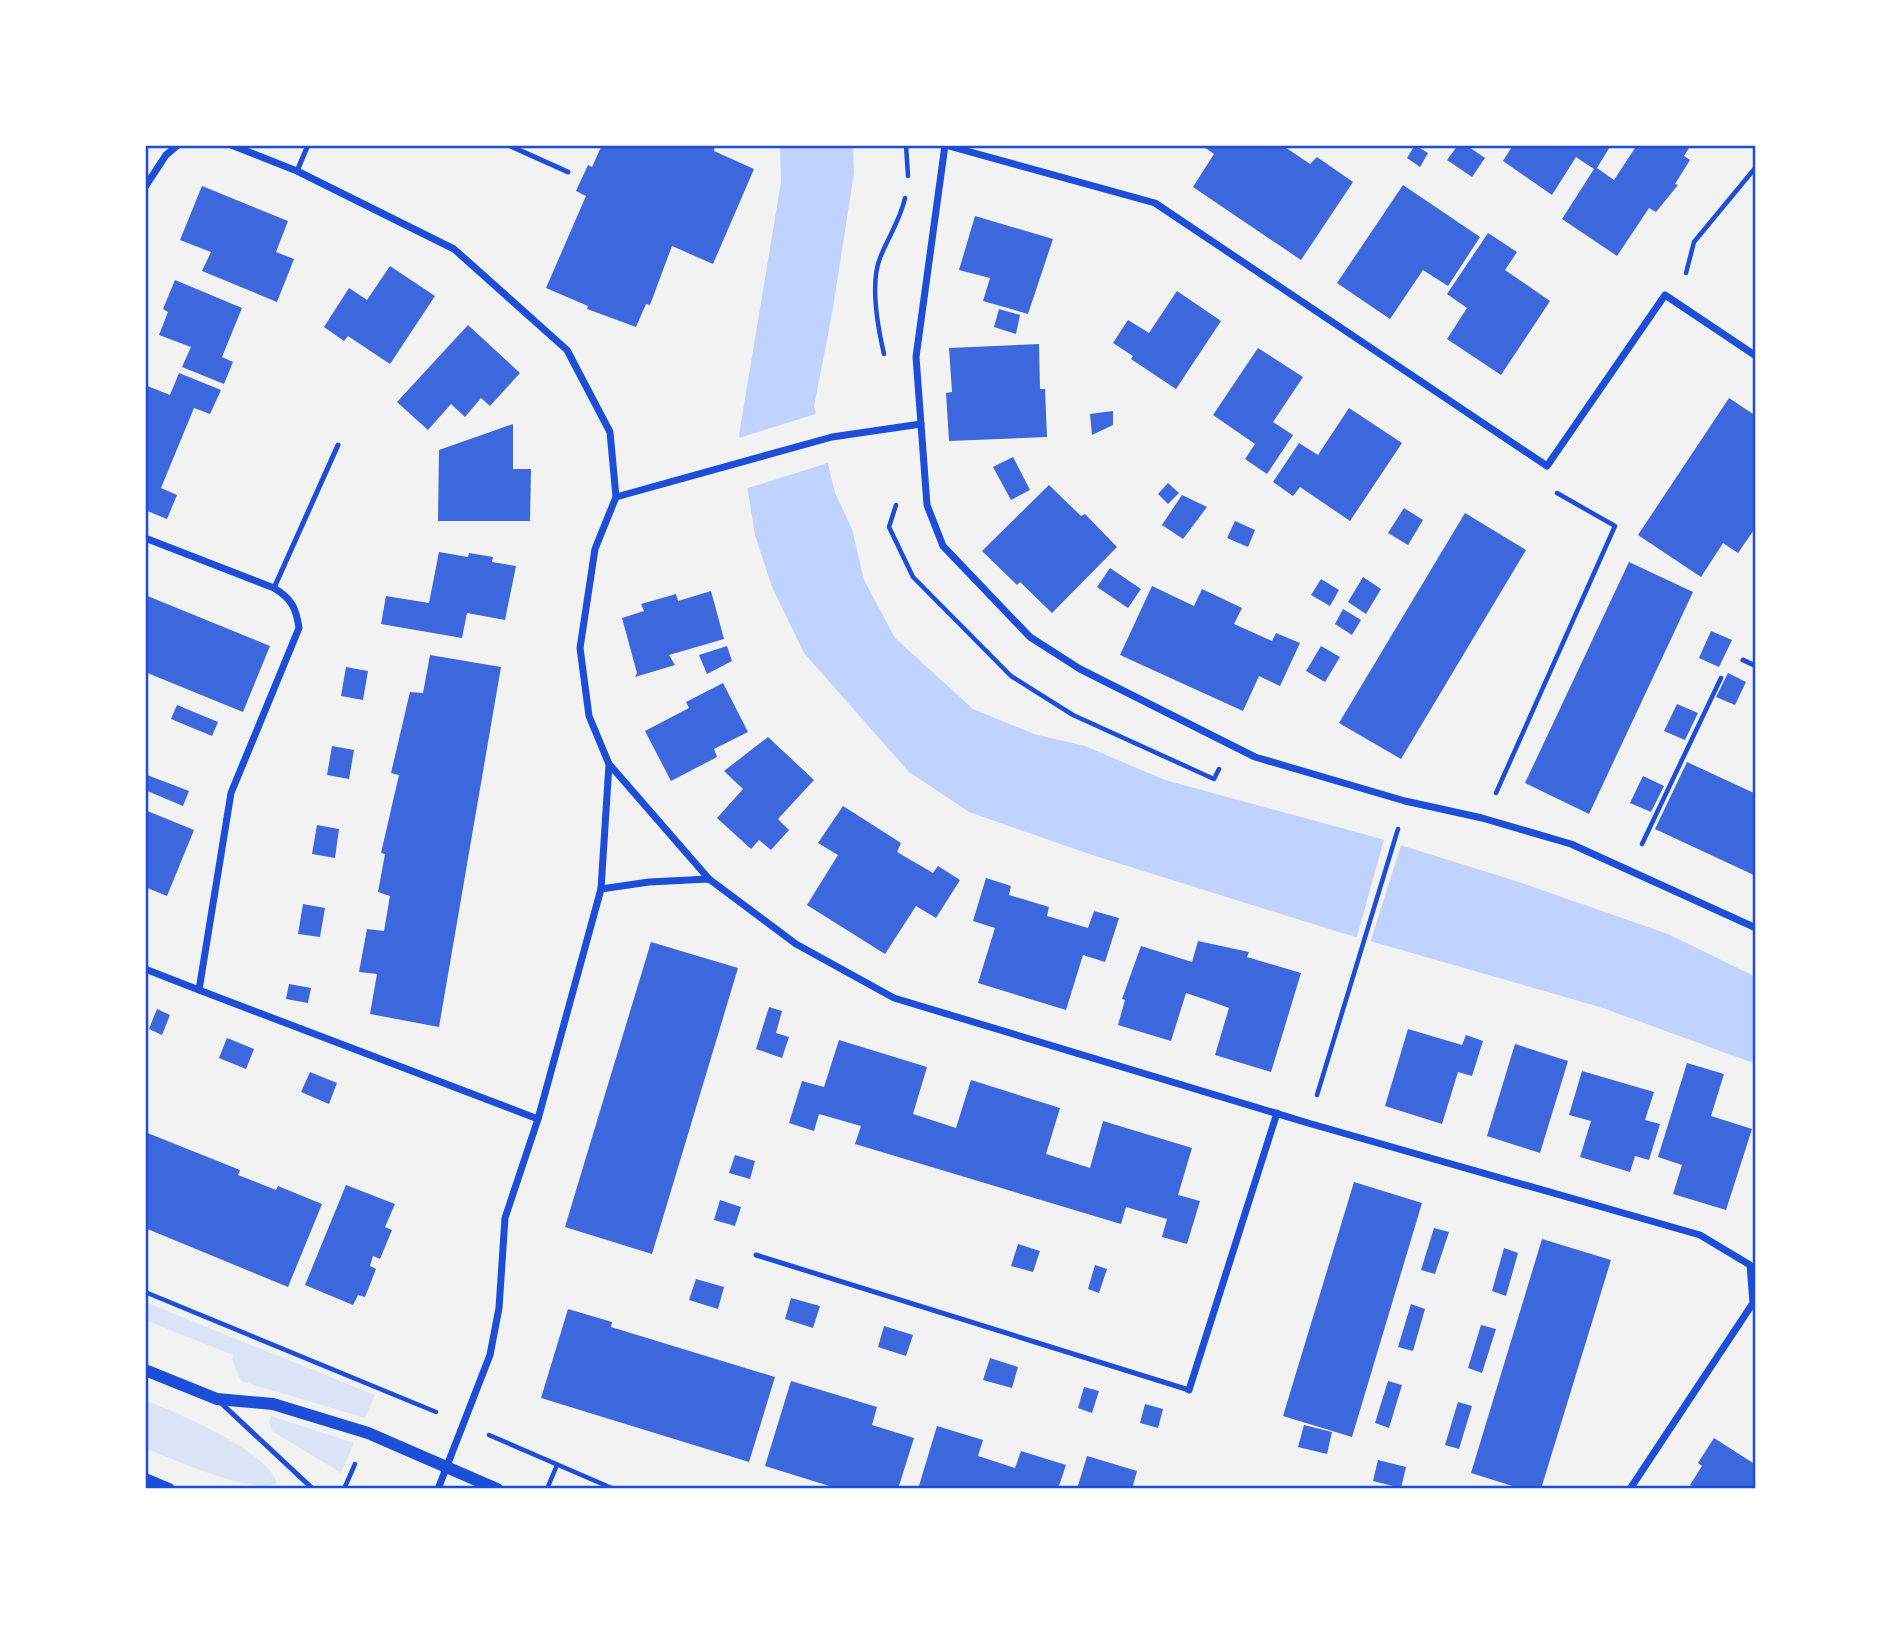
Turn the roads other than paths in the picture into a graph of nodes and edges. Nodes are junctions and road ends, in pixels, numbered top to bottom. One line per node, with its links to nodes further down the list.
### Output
1 (178, 145): 8 (street)
2 (231, 145): 6 (street)
3 (309, 145): 6 (lane)
4 (508, 145): 7 (lane)
5 (945, 145): 9 (street); 10 (street)
6 (297, 171): 12 (street)
7 (568, 172)
8 (145, 187)
9 (1756, 356)
10 (921, 424): 12 (street); 20 (street)
11 (338, 445): 14 (lane)
12 (616, 497): 17 (street)
13 (145, 538): 14 (street)
14 (274, 588): 22 (street)
15 (1743, 660): 16 (lane)
16 (1756, 666)
17 (609, 764): 18 (street); 19 (street)
18 (709, 879): 19 (street); 23 (street)
19 (601, 889): 24 (street)
20 (1756, 928)
21 (145, 969): 22 (street)
22 (199, 990): 24 (street)
23 (1277, 1113): 27 (street); 35 (street)
24 (538, 1119): 29 (street)
25 (756, 1255): 27 (lane)
26 (145, 1370): 28 (street)
27 (1189, 1390)
28 (217, 1399): 29 (street); 32 (lane)
29 (446, 1466): 33 (street); 34 (street)
30 (145, 1479): 31 (street)
31 (169, 1489)
32 (313, 1489)
33 (438, 1489)
34 (497, 1489)
35 (1630, 1489)

